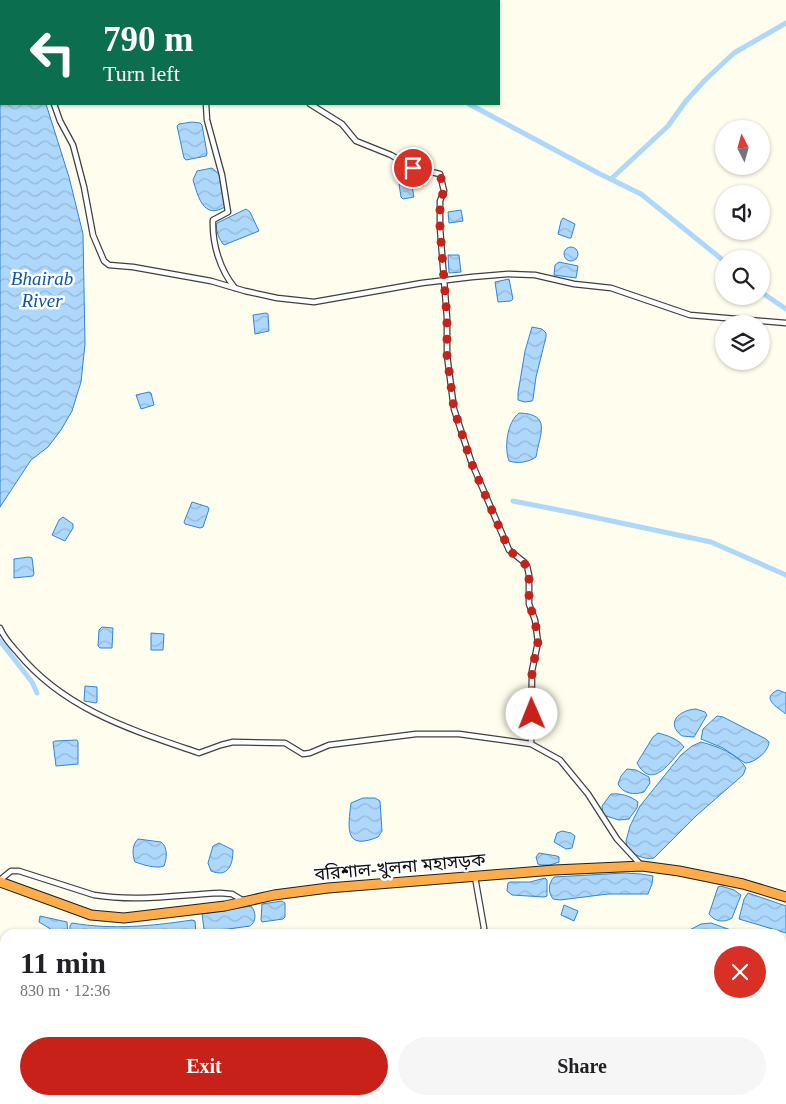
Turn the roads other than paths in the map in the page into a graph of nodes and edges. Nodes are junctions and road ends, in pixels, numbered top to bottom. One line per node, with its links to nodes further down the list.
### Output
1 (54, 105): 5 (street)
2 (206, 105): 5 (street)
3 (312, 105): 4 (street)
4 (444, 281): 5 (street); 6 (street); 8 (street)
5 (236, 289)
6 (786, 323)
7 (0, 628): 8 (street)
8 (531, 744): 9 (street)
9 (642, 866): 10 (highway, বরিশাল-খুলনা মহাসড়ক); 12 (highway, বরিশাল-খুলনা মহাসড়ক)
10 (476, 877): 13 (highway, বরিশাল-খুলনা মহাসড়ক); 14 (street)
11 (0, 881): 13 (highway, বরিশাল-খুলনা মহাসড়ক); 13 (street)
12 (786, 897)
13 (246, 901)
14 (484, 929)

